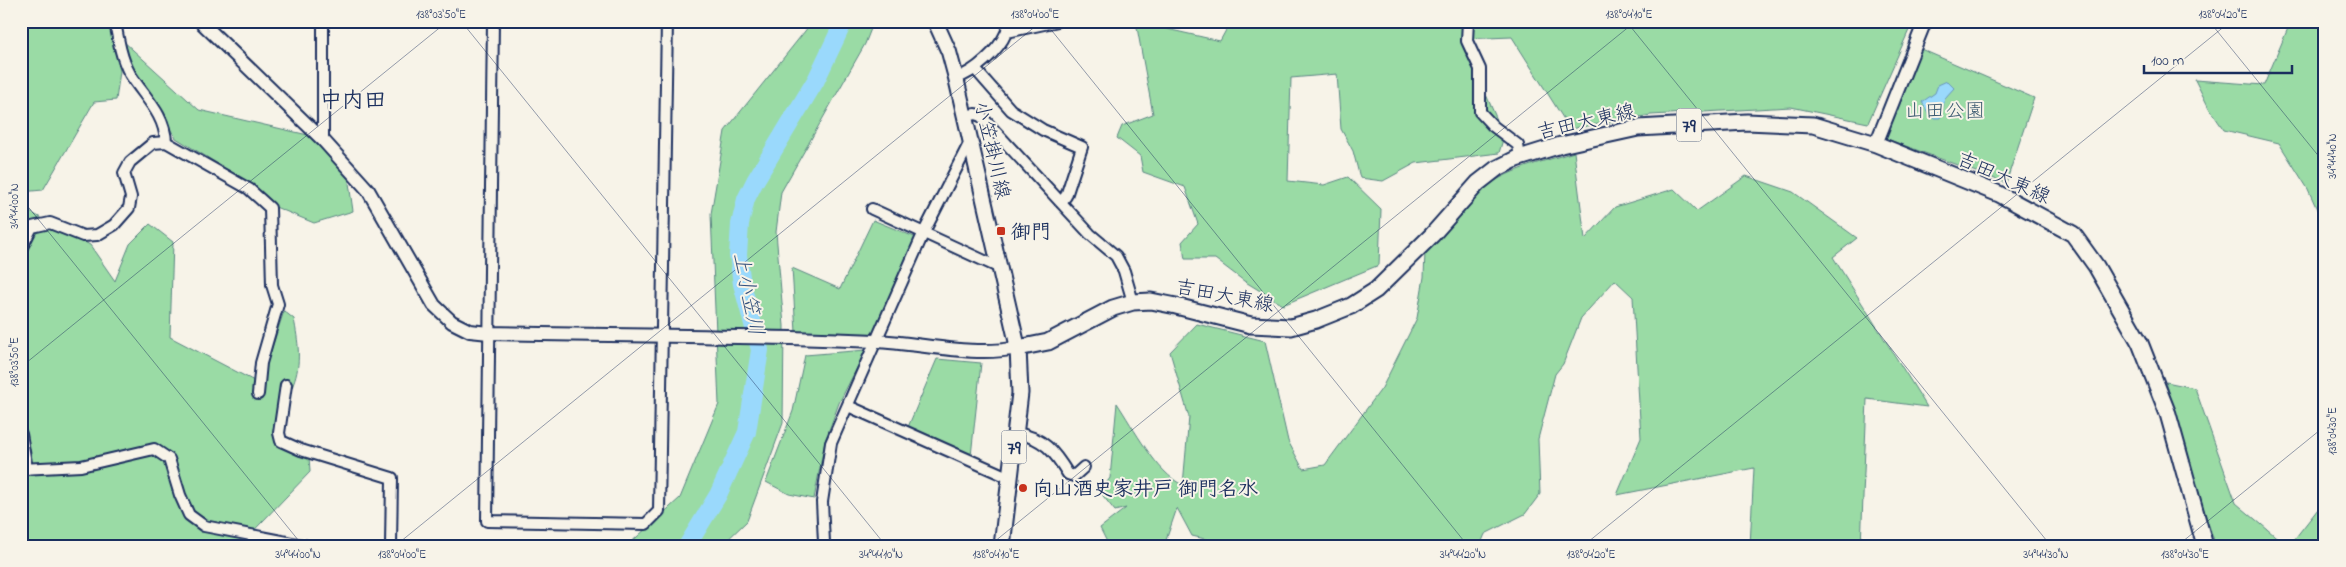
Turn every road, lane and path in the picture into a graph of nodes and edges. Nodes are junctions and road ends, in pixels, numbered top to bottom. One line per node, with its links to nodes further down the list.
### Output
1 (115, 21): 17 (street)
2 (200, 21): 15 (street)
3 (323, 21): 15 (street)
4 (493, 21): 26 (street)
5 (667, 21): 27 (street)
6 (936, 21): 13 (main road, 小笠掛川線)
7 (1009, 21): 11 (street)
8 (1058, 21): 11 (street)
9 (1468, 21): 19 (street)
10 (1925, 21): 18 (street)
11 (1007, 32): 12 (street)
12 (975, 69): 13 (street); 20 (street)
13 (956, 78): 14 (main road, 小笠掛川線)
14 (965, 116): 16 (main road, 小笠掛川線); 20 (street)
15 (323, 140): 26 (street)
16 (971, 140): 22 (street); 24 (main road, 小笠掛川線)
17 (166, 142): 23 (street); 31 (street)
18 (1876, 144): 19 (main road, 吉田大東線 / 79); 42 (main road, 吉田大東線 / 79)
19 (1520, 157): 25 (main road, 吉田大東線 / 79)
20 (1061, 202): 25 (street)
21 (872, 209): 22 (street)
22 (923, 234): 24 (street); 28 (street)
23 (21, 249)
24 (1000, 268): 29 (main road, 小笠掛川線)
25 (1132, 302): 29 (main road, 吉田大東線 / 79)
26 (489, 334): 27 (street); 27 (street)
27 (661, 336): 28 (street)
28 (876, 341): 29 (street); 32 (street)
29 (1018, 348): 33 (main road, 79)
30 (286, 386): 39 (street)
31 (258, 394)
32 (848, 406): 37 (street); 40 (street)
33 (1016, 433): 35 (street); 37 (main road, 79)
34 (21, 434): 36 (street)
35 (1084, 468)
36 (24, 469): 38 (street)
37 (1010, 478): 41 (main road, 79)
38 (308, 546)
39 (391, 546)
40 (822, 546)
41 (1002, 546)
42 (2205, 546)

